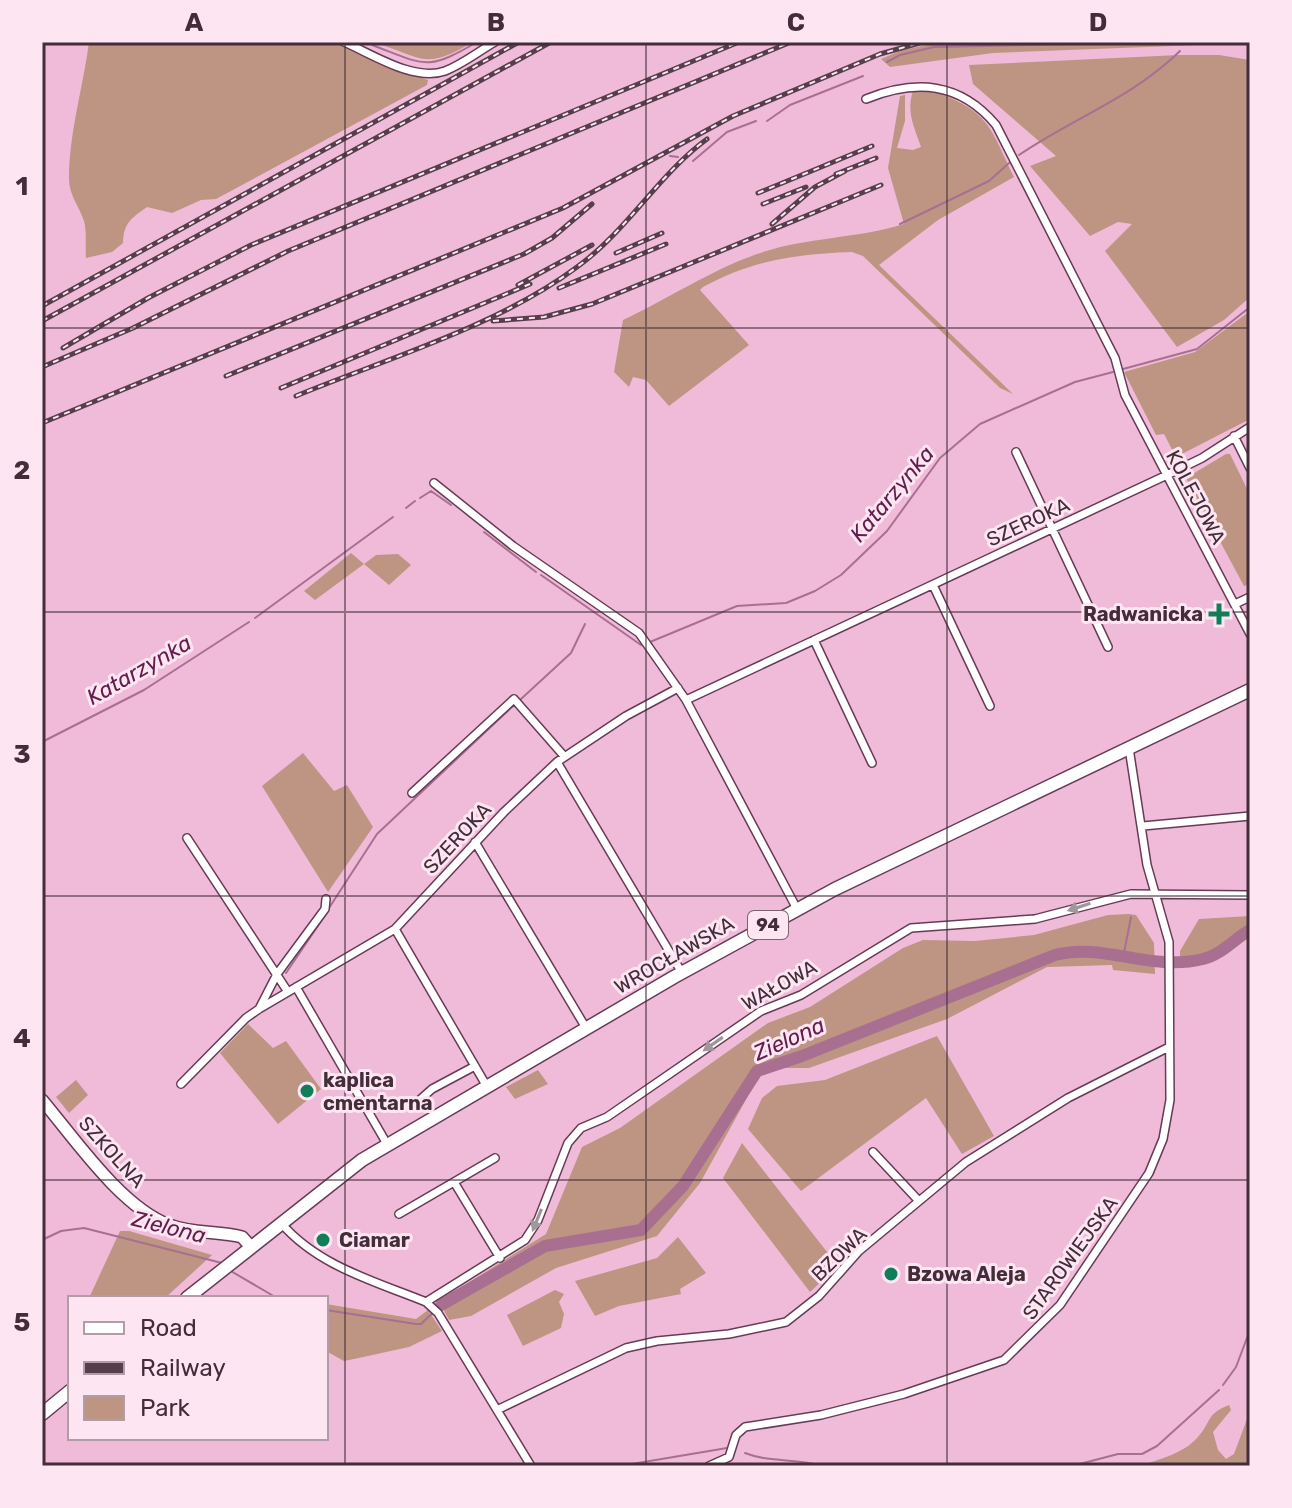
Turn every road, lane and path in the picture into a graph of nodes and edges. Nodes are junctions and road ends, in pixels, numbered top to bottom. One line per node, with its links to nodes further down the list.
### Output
1 (344, 42): 2 (street)
2 (495, 42)
3 (866, 99): 8 (street, KOLEJOWA)
4 (1250, 427): 5 (street, SZEROKA)
5 (1234, 436): 7 (street); 8 (street, SZEROKA)
6 (1016, 452): 10 (street)
7 (1250, 468)
8 (1167, 475): 10 (street, SZEROKA); 13 (street, KOLEJOWA)
9 (434, 483): 17 (street)
10 (1053, 528): 11 (street, SZEROKA); 16 (street)
11 (933, 585): 15 (street, SZEROKA); 20 (street)
12 (1250, 597): 13 (street)
13 (1235, 604): 14 (street, KOLEJOWA)
14 (1250, 634)
15 (814, 640): 19 (street, SZEROKA); 23 (street)
16 (1108, 647)
17 (678, 688): 19 (street); 22 (street, SZEROKA)
18 (1250, 690): 21 (main road, WROCŁAWSKA / 94)
19 (686, 700): 32 (street)
20 (990, 706)
21 (1129, 748): 26 (street, STAROWIEJSKA); 32 (main road, WROCŁAWSKA / 94)
22 (560, 759): 24 (street); 28 (street, SZEROKA); 34 (street)
23 (872, 763)
24 (412, 793)
25 (1250, 816): 26 (street)
26 (1143, 826): 29 (street, STAROWIEJSKA)
27 (187, 838): 35 (street)
28 (475, 842): 33 (street, SZEROKA); 39 (street)
29 (1155, 893): 30 (street, WAŁOWA); 40 (street, STAROWIEJSKA); 54 (street, WAŁOWA, one-way to 54)
30 (1250, 895)
31 (326, 899): 35 (street)
32 (797, 909): 34 (main road, WROCŁAWSKA / 94)
33 (395, 929): 36 (street, SZEROKA); 41 (street)
34 (683, 973): 39 (main road, WROCŁAWSKA / 94)
35 (277, 974): 37 (street); 38 (street)
36 (296, 987): 37 (street, SZEROKA); 46 (street)
37 (288, 992): 38 (street, SZEROKA)
38 (259, 1009): 42 (street)
39 (586, 1028): 43 (main road, WROCŁAWSKA / 94)
40 (1169, 1047): 50 (street, BZOWA); 61 (street, STAROWIEJSKA)
41 (475, 1066): 43 (street); 45 (street)
42 (181, 1084)
43 (486, 1085): 46 (main road, WROCŁAWSKA / 94)
44 (42, 1100): 53 (street, SZKOLNA)
45 (414, 1105)
46 (387, 1144): 52 (main road, WROCŁAWSKA / 94)
47 (873, 1152): 50 (street)
48 (495, 1158): 49 (street)
49 (454, 1182): 51 (street); 54 (street)
50 (918, 1200): 58 (street, BZOWA)
51 (399, 1214)
52 (281, 1223): 53 (main road, 94); 56 (street)
53 (251, 1247): 55 (main road, 94)
54 (503, 1257): 56 (street, WAŁOWA)
55 (189, 1296)
56 (429, 1304): 58 (street)
57 (68, 1393): 59 (main road)
58 (499, 1409): 60 (street)
59 (42, 1414)
60 (531, 1466)
61 (709, 1466)

